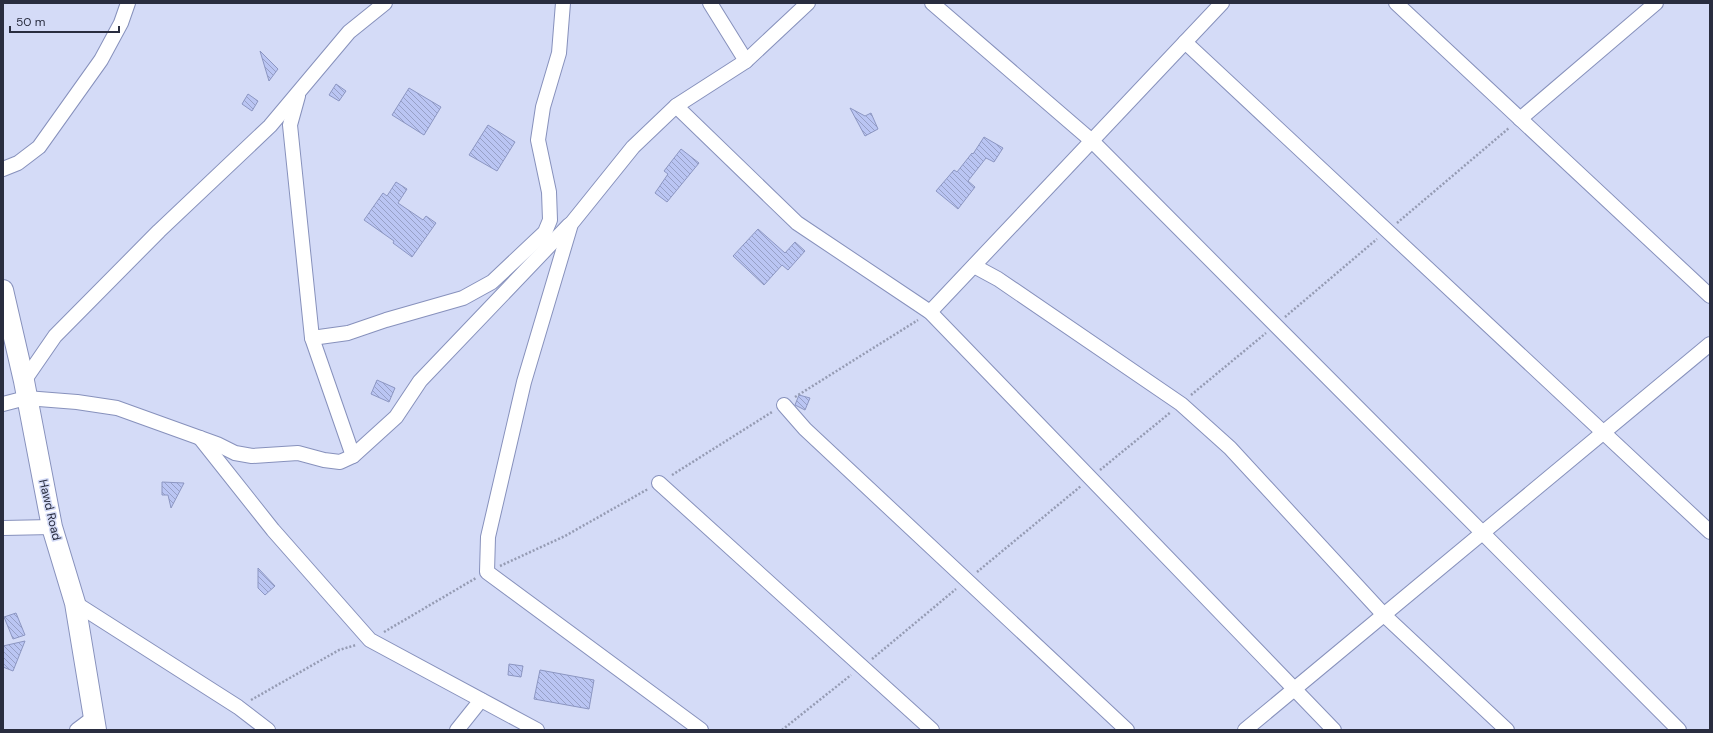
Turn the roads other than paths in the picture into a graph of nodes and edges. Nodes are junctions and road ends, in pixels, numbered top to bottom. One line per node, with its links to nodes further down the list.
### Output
1 (128, 3): 16 (street)
2 (384, 3): 12 (street)
3 (563, 3): 23 (street)
4 (710, 3): 11 (street)
5 (932, 3): 15 (street)
6 (1222, 3): 10 (street)
7 (1396, 3): 14 (street)
8 (1656, 3): 14 (street)
9 (804, 4): 11 (street)
10 (1186, 42): 15 (street); 28 (street)
11 (746, 61): 13 (street)
12 (299, 92): 23 (street); 25 (street)
13 (676, 106): 17 (street); 21 (street)
14 (1520, 119): 20 (street)
15 (1092, 141): 18 (street); 35 (street)
16 (3, 170)
17 (571, 224): 30 (street); 45 (street)
18 (974, 266): 21 (street); 37 (street)
19 (3, 290): 22 (main road, Hawd Road)
20 (1710, 296)
21 (930, 312): 38 (street)
22 (7, 324): 25 (main road, Hawd Road)
23 (312, 338): 30 (street)
24 (1710, 344): 28 (street)
25 (25, 389): 26 (street); 29 (street); 32 (main road, Hawd Road)
26 (3, 404)
27 (784, 405): 47 (street)
28 (1604, 432): 34 (street); 35 (street)
29 (200, 438): 30 (street); 39 (street)
30 (353, 456)
31 (659, 483): 46 (street)
32 (52, 527): 33 (street); 36 (main road, Hawd Road)
33 (3, 528)
34 (1710, 532)
35 (1482, 533): 37 (street); 51 (street)
36 (74, 603): 40 (main road, Hawd Road); 42 (street)
37 (1384, 615): 38 (street); 50 (street)
38 (1294, 689): 48 (street); 49 (street)
39 (481, 700): 43 (street); 44 (street)
40 (95, 724): 41 (street)
41 (77, 730)
42 (268, 730)
43 (457, 730)
44 (537, 730)
45 (701, 730)
46 (932, 730)
47 (1127, 730)
48 (1246, 730)
49 (1334, 730)
50 (1507, 730)
51 (1679, 730)

